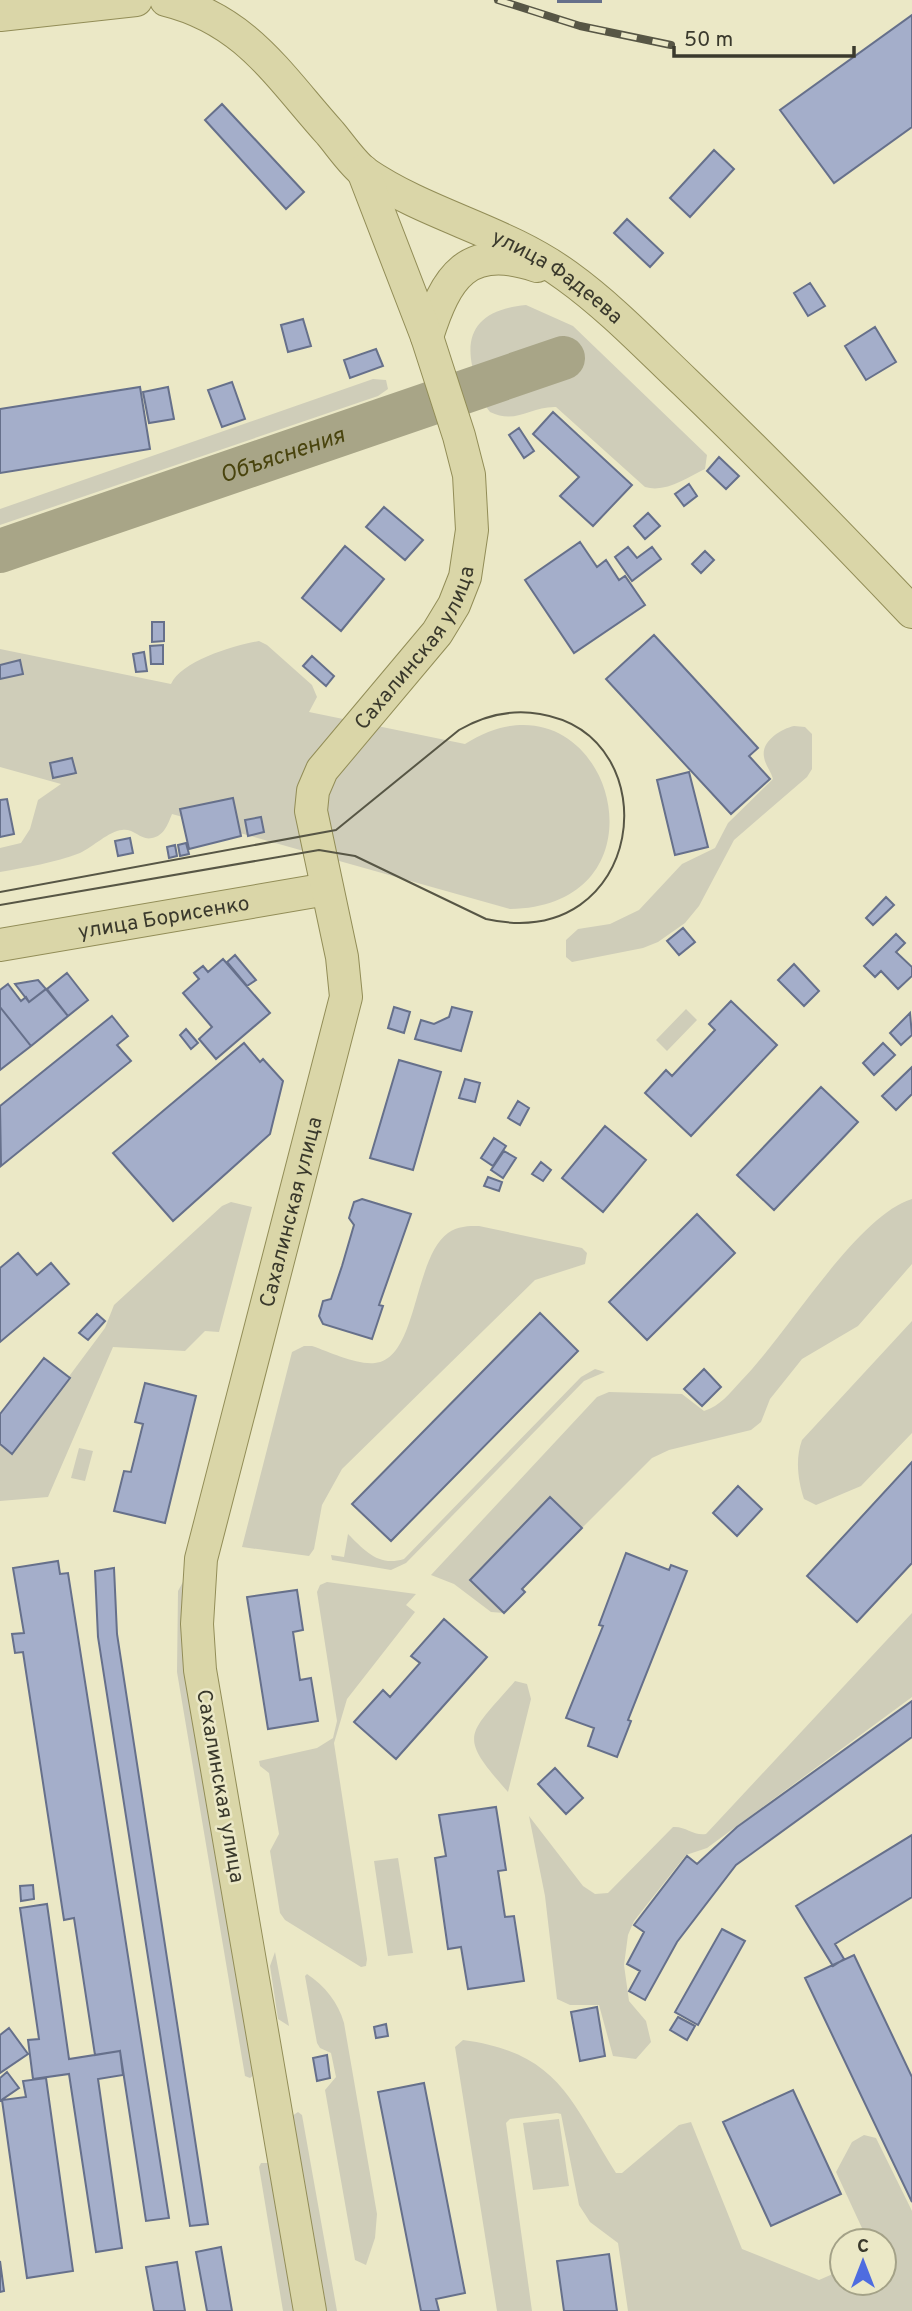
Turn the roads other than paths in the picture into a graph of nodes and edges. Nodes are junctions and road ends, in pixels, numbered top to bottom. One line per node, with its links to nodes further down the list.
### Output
1 (136, 0): 3 (main road)
2 (166, 0): 4 (main road, улица Фадеева)
3 (0, 15)
4 (363, 171): 5 (main road, улица Фадеева); 6 (main road, Сахалинская улица)
5 (570, 277): 6 (main road); 7 (main road, улица Фадеева)
6 (427, 337): 8 (main road, Сахалинская улица)
7 (912, 612)
8 (327, 888): 9 (main road, улица Борисенко); 10 (main road, Сахалинская улица)
9 (0, 944)
10 (310, 2311)

